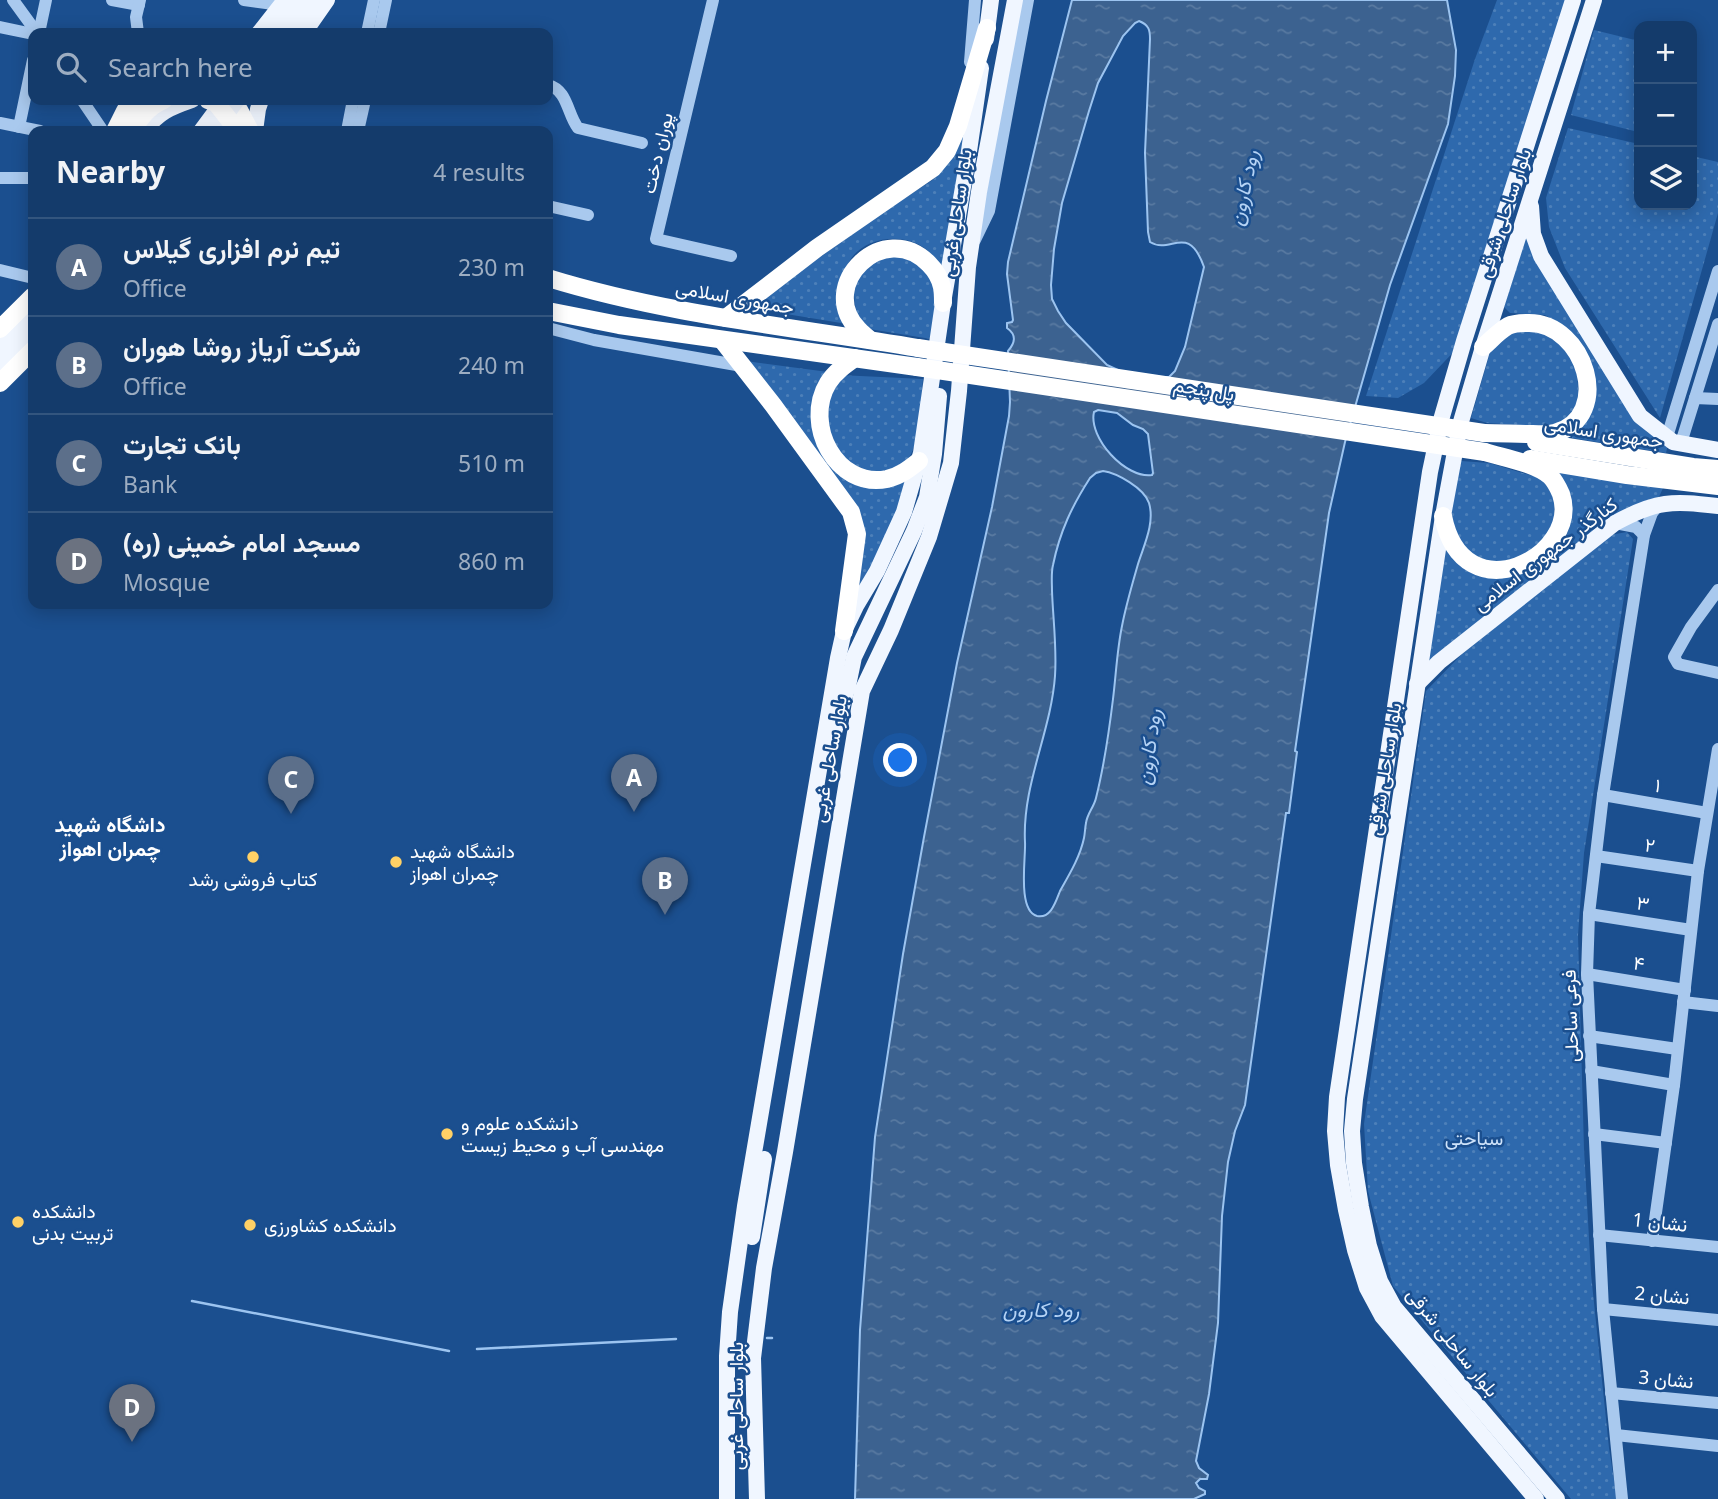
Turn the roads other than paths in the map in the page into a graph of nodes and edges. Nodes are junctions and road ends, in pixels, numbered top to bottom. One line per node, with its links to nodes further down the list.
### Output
1 (13, 0): 20 (street)
2 (46, 0): 21 (street)
3 (112, 0): 17 (street)
4 (244, 0): 18 (street)
5 (297, 0): 18 (main road)
6 (312, 0): 18 (main road)
7 (327, 0): 18 (main road)
8 (374, 0): 23 (street)
9 (386, 0): 24 (street)
10 (713, 0): 64 (street, پوران دخت)
11 (975, 0): 41 (street)
12 (991, 0): 25 (main road, بلوار ساحلی غربی)
13 (1015, 0): 63 (main road, بلوار ساحلی غربی)
14 (1028, 0): 63 (street)
15 (1573, 0): 111 (main road, بلوار ساحلی شرقی)
16 (1594, 0): 60 (main road, بلوار ساحلی شرقی)
17 (138, 7): 22 (street)
18 (282, 24)
19 (0, 27): 26 (street)
20 (33, 28)
21 (38, 28)
22 (136, 28)
23 (369, 28)
24 (380, 28)
25 (987, 28): 41 (highway); 73 (main road, بلوار ساحلی غربی)
26 (28, 32)
27 (28, 84): 55 (street)
28 (553, 87): 57 (street)
29 (85, 105): 43 (street)
30 (121, 105): 44 (street)
31 (132, 105): 45 (highway)
32 (155, 105): 46 (highway)
33 (178, 105): 47 (main road)
34 (218, 105): 50 (highway, bridge)
35 (221, 105): 48 (main road)
36 (232, 105): 51 (highway)
37 (233, 105): 49 (main road, bridge)
38 (259, 105): 52 (main road)
39 (352, 105): 53 (street)
40 (364, 105): 54 (street)
41 (963, 111): 75 (highway)
42 (0, 123): 55 (street)
43 (100, 126)
44 (117, 126)
45 (118, 126)
46 (122, 126)
47 (148, 126)
48 (205, 126)
49 (218, 126)
50 (234, 126)
51 (250, 126)
52 (254, 126)
53 (347, 126)
54 (359, 126)
55 (19, 127): 56 (street)
56 (28, 129)
57 (642, 144)
58 (0, 178): 59 (street)
59 (28, 178)
60 (1530, 200): 85 (main road, بلوار ساحلی شرقی); 96 (main road)
61 (553, 207): 62 (street)
62 (588, 215)
63 (971, 247): 140 (main road, بلوار ساحلی غربی)
64 (731, 256)
65 (0, 270): 67 (street)
66 (1718, 271): 71 (street)
67 (28, 277)
68 (553, 279): 70 (highway, جمهوری اسلامی)
69 (553, 285): 70 (highway)
70 (579, 287): 75 (highway, جمهوری اسلامی)
71 (1715, 293): 96 (street)
72 (28, 301): 78 (highway)
73 (943, 303): 80 (main road, بلوار ساحلی غربی); 83 (highway)
74 (553, 310): 82 (highway)
75 (726, 318): 83 (highway, جمهوری اسلامی)
76 (28, 321): 86 (main road)
77 (1718, 324): 84 (street)
78 (0, 329)
79 (553, 329): 91 (street)
80 (939, 331): 99 (main road, بلوار ساحلی غربی); 139 (main road, بلوار ساحلی غربی)
81 (28, 338): 90 (main road)
82 (722, 340): 89 (highway); 91 (highway)
83 (870, 340): 87 (highway, جمهوری اسلامی)
84 (1715, 346): 93 (street)
85 (1483, 347): 95 (highway); 104 (main road, بلوار ساحلی شرقی)
86 (0, 348)
87 (918, 348): 95 (highway, پل پنجم, bridge)
88 (28, 355): 92 (highway)
89 (855, 358): 98 (highway, پل پنجم, bridge); 99 (highway)
90 (0, 365)
91 (743, 366): 108 (highway)
92 (0, 383)
93 (1695, 398): 94 (street); 96 (street)
94 (1718, 399)
95 (1484, 433): 100 (highway, جمهوری اسلامی)
96 (1674, 440): 97 (main road)
97 (1718, 450)
98 (1485, 452): 101 (highway, جمهوری اسلامی); 104 (highway)
99 (919, 461): 108 (main road, بلوار ساحلی غربی)
100 (1718, 469)
101 (1718, 486)
102 (1659, 504): 103 (main road, کنارگذر جمهوری اسلامی); 105 (main road, کنارگذر جمهوری اسلامی); 106 (street, فرعی ساحلی)
103 (1718, 506)
104 (1443, 516): 110 (main road, بلوار ساحلی شرقی)
105 (1615, 523): 106 (street); 110 (main road, کنارگذر جمهوری اسلامی)
106 (1644, 535): 114 (street, فرعی ساحلی)
107 (1718, 590): 109 (street)
108 (844, 631): 138 (main road, بلوار ساحلی غربی)
109 (1718, 674)
110 (1416, 692): 111 (main road); 142 (main road, بلوار ساحلی شرقی)
111 (1396, 698): 141 (main road, بلوار ساحلی شرقی)
112 (1718, 749): 113 (street)
113 (1715, 784): 115 (street)
114 (1603, 796): 115 (street, ۱); 116 (street, فرعی ساحلی)
115 (1707, 813): 117 (street)
116 (1596, 856): 117 (street, ۲); 118 (street, فرعی ساحلی)
117 (1698, 871): 119 (street)
118 (1589, 914): 119 (street, ۳); 120 (street, فرعی ساحلی)
119 (1691, 930): 121 (street)
120 (1587, 974): 121 (street, ۴); 123 (street, فرعی ساحلی)
121 (1684, 996): 122 (street, ۴); 124 (street)
122 (1718, 1006)
123 (1590, 1036): 124 (street); 125 (street, فرعی ساحلی)
124 (1677, 1049): 126 (street)
125 (1591, 1071): 126 (street); 127 (street, فرعی ساحلی)
126 (1674, 1085): 128 (street)
127 (1594, 1134): 128 (street); 129 (street, فرعی ساحلی)
128 (1665, 1143): 130 (street)
129 (1599, 1236): 130 (street, نشان 1); 132 (street, فرعی ساحلی)
130 (1652, 1241): 131 (street, نشان 1)
131 (1718, 1247)
132 (1603, 1309): 133 (street, نشان 2); 134 (street, فرعی ساحلی)
133 (1718, 1320)
134 (1611, 1394): 135 (street, نشان 3); 136 (street, فرعی ساحلی)
135 (1718, 1403)
136 (1616, 1435): 137 (street); 143 (street, فرعی ساحلی)
137 (1718, 1446)
138 (727, 1499)
139 (738, 1499)
140 (757, 1499)
141 (1536, 1499)
142 (1557, 1499)
143 (1622, 1499)

